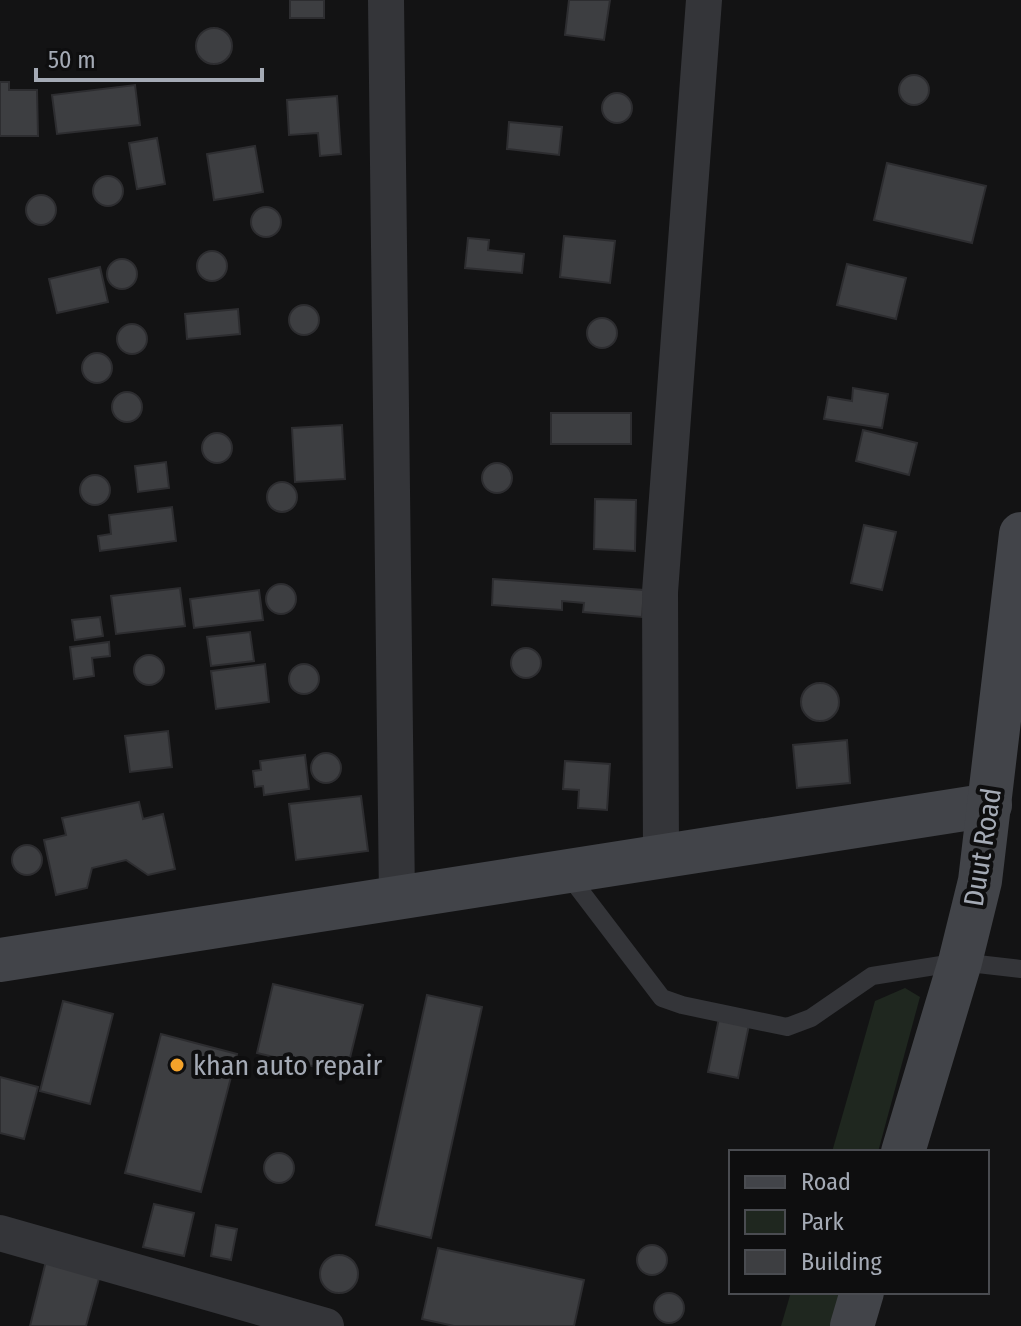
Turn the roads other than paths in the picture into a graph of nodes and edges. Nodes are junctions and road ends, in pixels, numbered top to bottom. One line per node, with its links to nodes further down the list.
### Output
1 (386, 0): 7 (street)
2 (704, 0): 5 (street)
3 (1021, 534): 4 (street, Duut Road)
4 (990, 805): 5 (street); 9 (street, Duut Road)
5 (661, 855): 6 (street)
6 (566, 872): 7 (street); 9 (lane)
7 (397, 898): 8 (street)
8 (0, 960)
9 (960, 962): 10 (lane); 11 (street, Duut Road)
10 (1021, 969)
11 (904, 1150)
12 (0, 1233): 14 (street)
13 (861, 1294): 15 (street)
14 (326, 1326)
15 (852, 1326)

